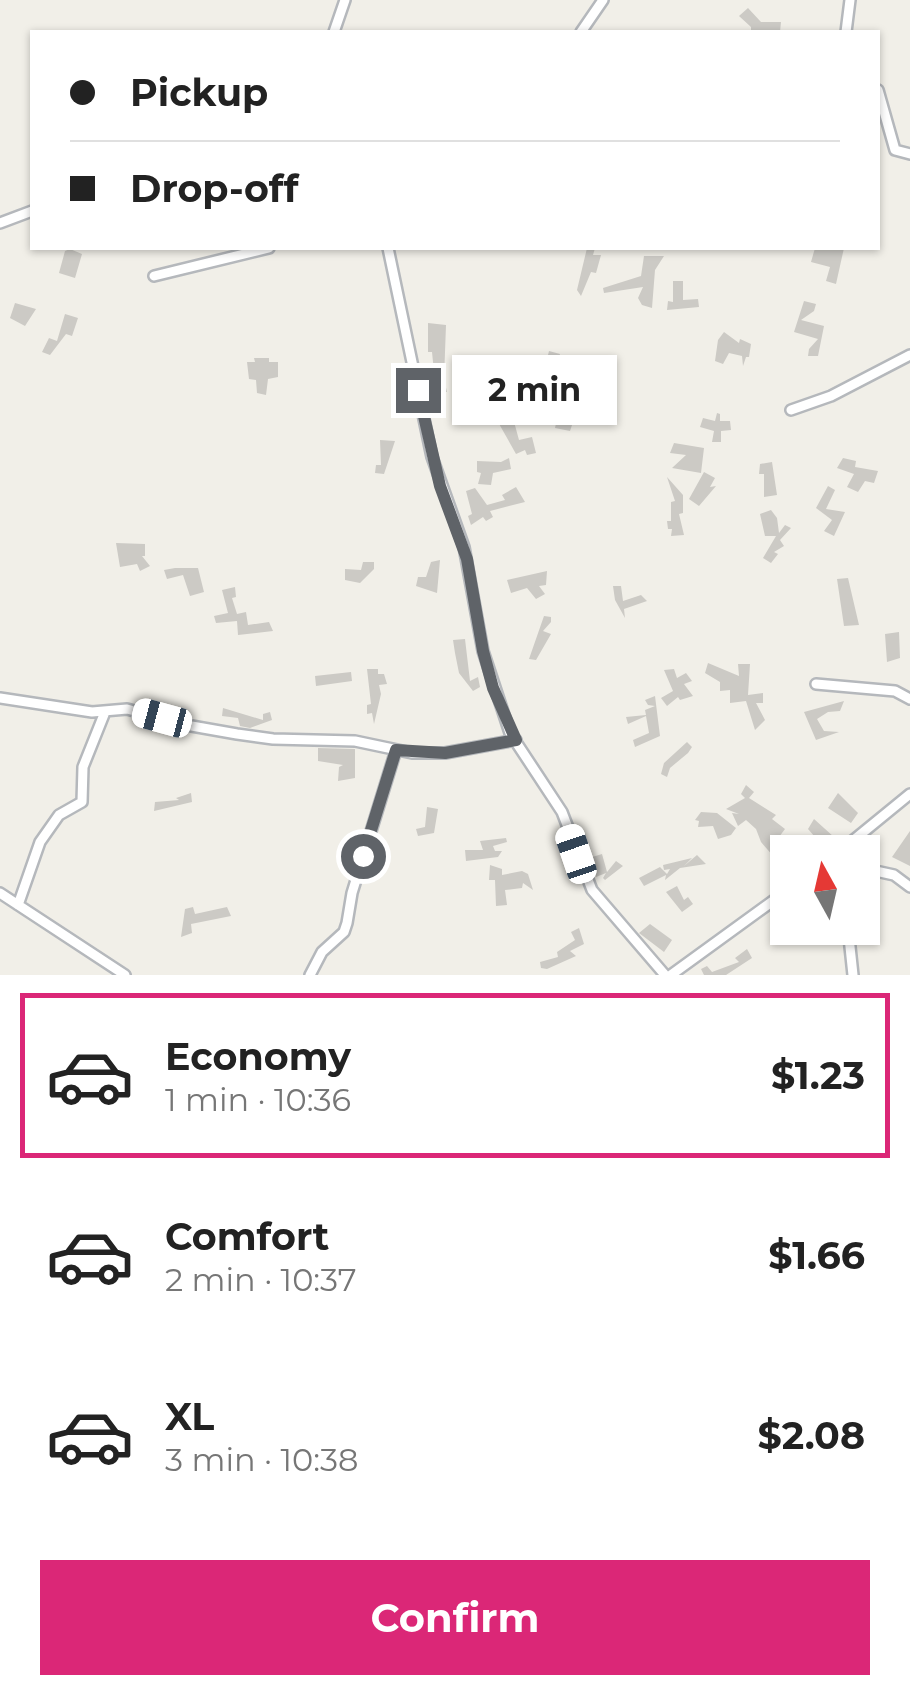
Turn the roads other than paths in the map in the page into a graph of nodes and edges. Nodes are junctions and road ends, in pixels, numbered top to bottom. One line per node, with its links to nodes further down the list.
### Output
1 (346, 0): 4 (street)
2 (603, 0): 5 (street)
3 (850, 0): 6 (street)
4 (335, 30)
5 (581, 30)
6 (846, 30)
7 (880, 97): 8 (street)
8 (910, 154)
9 (30, 212): 10 (street)
10 (0, 222)
11 (261, 250): 13 (street)
12 (388, 250): 20 (street)
13 (154, 276)
14 (910, 354): 15 (street)
15 (792, 410)
16 (816, 684): 18 (street)
17 (0, 698): 19 (street)
18 (910, 699)
19 (105, 712): 21 (street); 28 (street)
20 (516, 740): 21 (street); 32 (street)
21 (396, 750): 31 (street)
22 (910, 794): 23 (street)
23 (859, 835)
24 (880, 872): 25 (street)
25 (910, 888)
26 (0, 894): 28 (street)
27 (770, 903): 32 (street)
28 (18, 905): 30 (street)
29 (850, 945): 33 (street)
30 (124, 975)
31 (310, 975)
32 (668, 975)
33 (853, 975)

